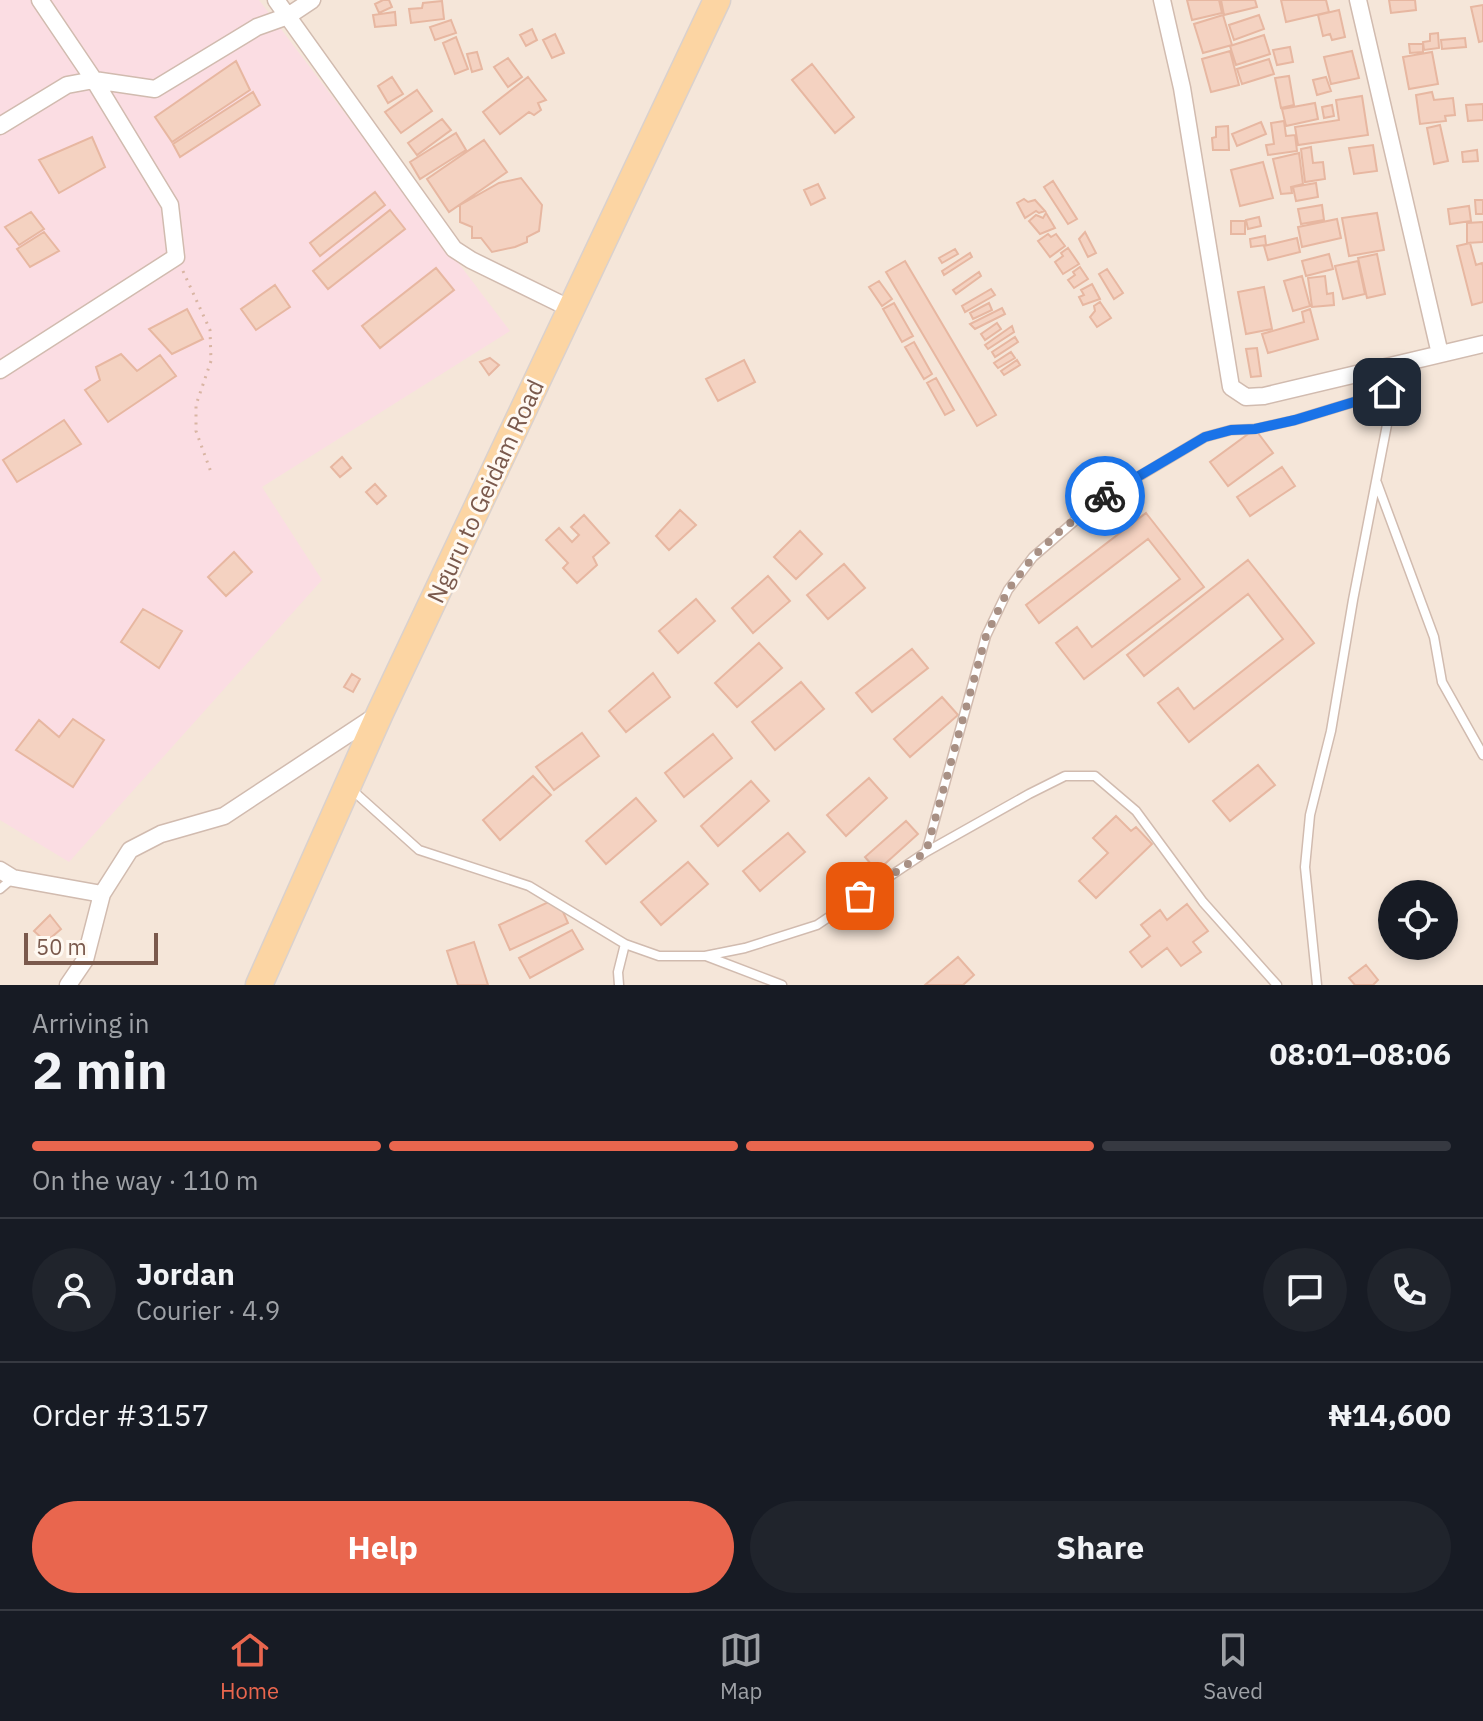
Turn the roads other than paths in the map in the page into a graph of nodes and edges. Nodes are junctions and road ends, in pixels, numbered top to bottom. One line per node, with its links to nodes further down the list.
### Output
1 (40, 0): 8 (street)
2 (276, 0): 7 (street)
3 (312, 0): 7 (street)
4 (717, 0): 10 (main road, Nguru to Geidam Road)
5 (1162, 0): 12 (street)
6 (1358, 0): 12 (street)
7 (288, 16): 8 (street); 10 (street)
8 (94, 80): 9 (street); 13 (street)
9 (0, 126)
10 (571, 309): 15 (main road, Nguru to Geidam Road)
11 (1483, 344): 12 (street)
12 (1440, 354)
13 (0, 370)
14 (1377, 482): 16 (lane); 18 (lane); 28 (lane)
15 (380, 713): 17 (main road, Nguru to Geidam Road); 20 (street)
16 (1483, 755)
17 (348, 786): 21 (lane); 24 (main road, Nguru to Geidam Road)
18 (926, 852): 22 (lane); 27 (lane)
19 (4, 879): 20 (street)
20 (102, 894): 23 (street)
21 (625, 944): 22 (lane); 25 (lane)
22 (705, 956): 26 (lane)
23 (68, 985)
24 (259, 985)
25 (619, 985)
26 (782, 985)
27 (1277, 985)
28 (1317, 985)

